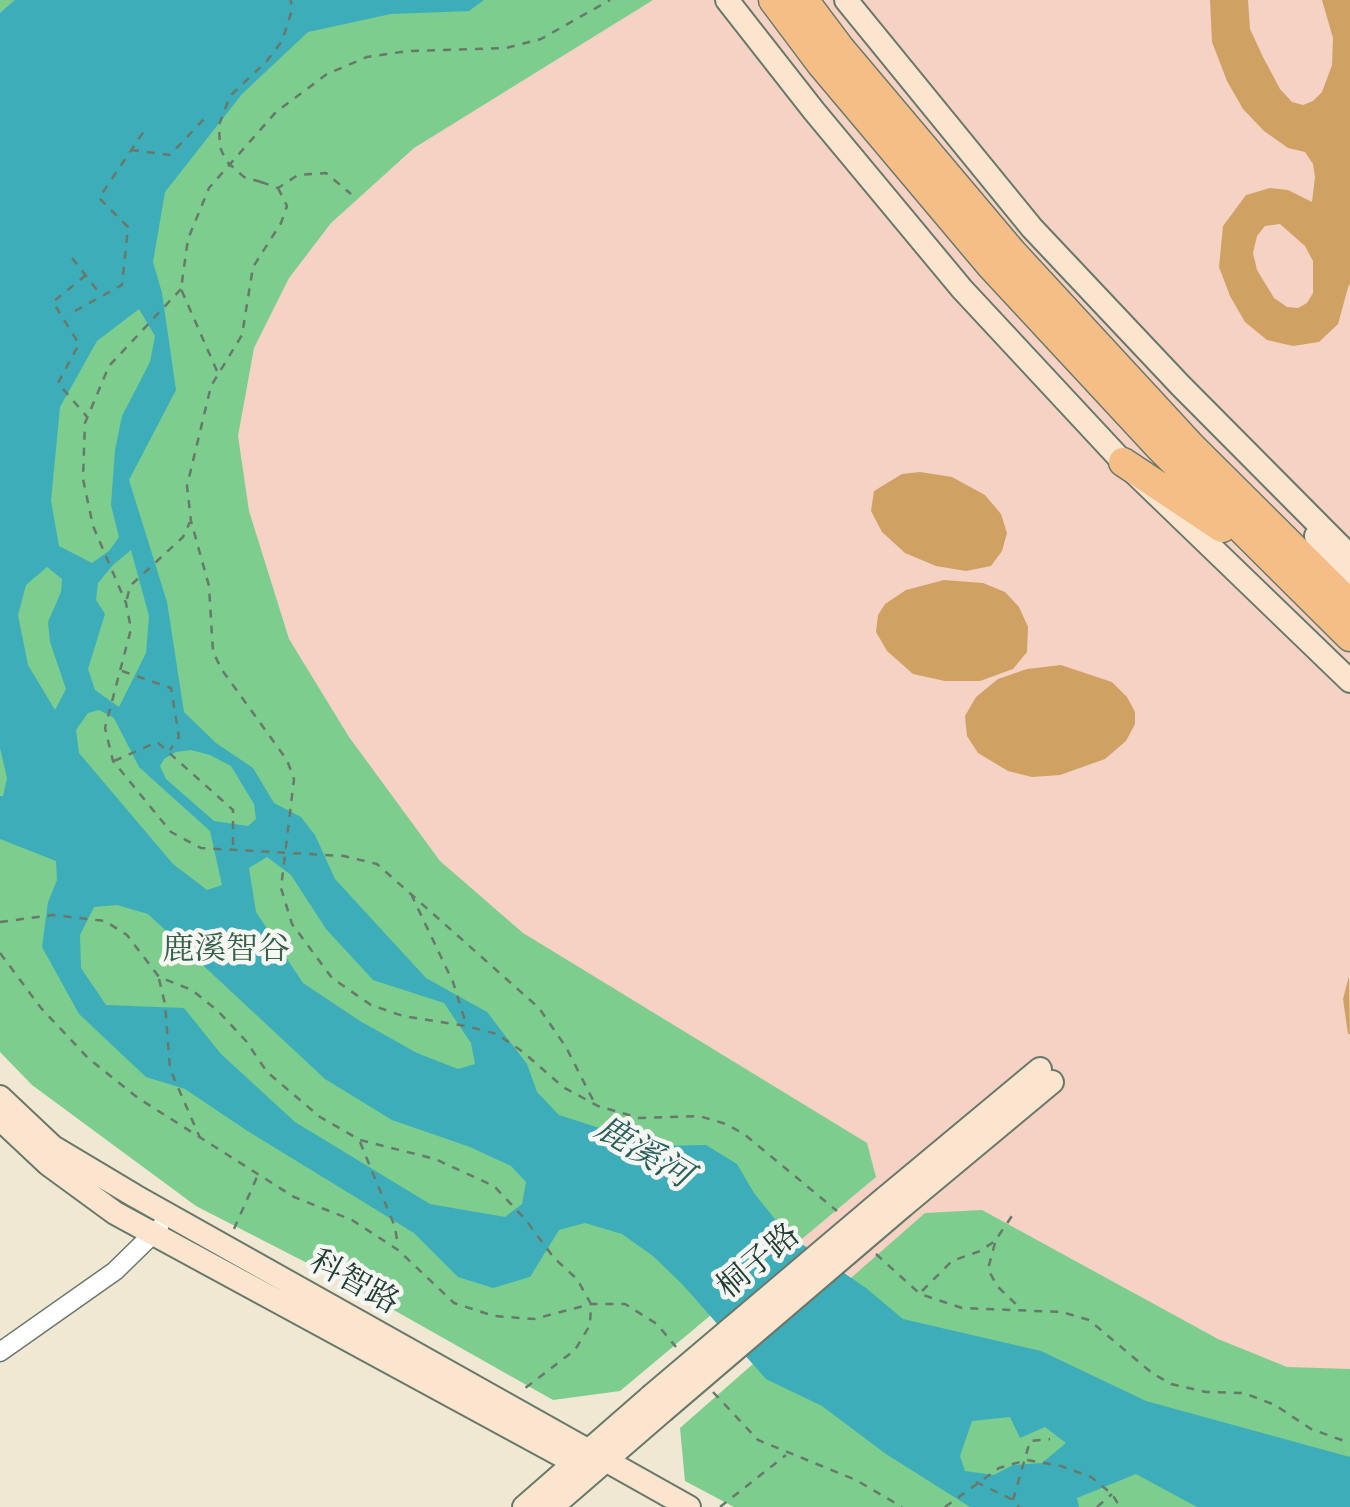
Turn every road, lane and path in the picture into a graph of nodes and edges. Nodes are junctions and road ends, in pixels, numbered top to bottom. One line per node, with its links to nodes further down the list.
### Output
1 (290, 0): 10 (path, bridge)
2 (610, 0): 14 (path)
3 (728, 0): 19 (main road)
4 (773, 0): 23 (main road)
5 (804, 0): 26 (main road)
6 (846, 0): 20 (main road)
7 (204, 120): 9 (path)
8 (144, 131): 9 (path)
9 (131, 150): 15 (path)
10 (278, 188): 11 (path); 17 (path)
11 (351, 194)
12 (72, 258): 13 (path)
13 (86, 274): 15 (path); 18 (path)
14 (181, 289): 17 (path); 18 (path)
15 (102, 296): 16 (path)
16 (76, 310)
17 (217, 371): 21 (path)
18 (88, 418): 25 (path)
19 (1123, 462): 23 (main road); 29 (main road)
20 (1290, 498): 22 (main road); 24 (main road)
21 (191, 521): 25 (path); 33 (path)
22 (1350, 556)
23 (1268, 559): 27 (main road)
24 (1350, 586)
25 (126, 603): 28 (path)
26 (1350, 604)
27 (1350, 638)
28 (121, 670): 30 (path); 31 (path)
29 (1350, 681)
30 (169, 752): 31 (path); 32 (path)
31 (113, 762): 32 (path)
32 (232, 851): 33 (path)
33 (286, 851): 34 (path); 38 (path)
34 (410, 892): 38 (path); 41 (path)
35 (0, 922): 37 (path)
36 (0, 953): 43 (path)
37 (158, 978): 43 (path); 44 (path)
38 (466, 1026): 41 (path)
39 (1046, 1076): 63 (main road, 桐子路, bridge)
40 (0, 1097): 48 (main road, 科智路)
41 (594, 1104): 47 (path)
42 (0, 1119): 48 (main road, 科智路)
43 (200, 1138): 45 (path)
44 (360, 1140): 52 (path); 54 (path)
45 (258, 1175): 51 (path); 52 (path)
46 (1016, 1210): 49 (path)
47 (843, 1218)
48 (161, 1224): 51 (main road, 科智路); 56 (street); 63 (main road, 科智路)
49 (995, 1241): 53 (path); 55 (path)
50 (867, 1244): 53 (path)
51 (226, 1248): 59 (main road, 科智路)
52 (398, 1250): 54 (path)
53 (920, 1294): 55 (path)
54 (591, 1304): 57 (path); 59 (path)
55 (1020, 1308): 61 (path)
56 (0, 1352)
57 (680, 1353)
58 (712, 1392): 62 (path)
59 (504, 1404): 63 (main road, 科智路)
60 (1050, 1439): 66 (path)
61 (1350, 1443)
62 (787, 1454): 71 (path); 72 (path)
63 (590, 1462): 67 (main road, 桐子路); 68 (main road, 桐子路); 69 (main road, 科智路); 70 (main road, 科智路)
64 (976, 1482): 65 (path, bridge); 66 (path); 73 (path, bridge)
65 (1112, 1494): 75 (path); 76 (path, bridge)
66 (1013, 1500): 74 (path)
67 (524, 1507)
68 (552, 1507)
69 (657, 1507)
70 (689, 1507)
71 (720, 1507)
72 (902, 1507)
73 (944, 1507)
74 (1019, 1507)
75 (1098, 1507)
76 (1120, 1507)

